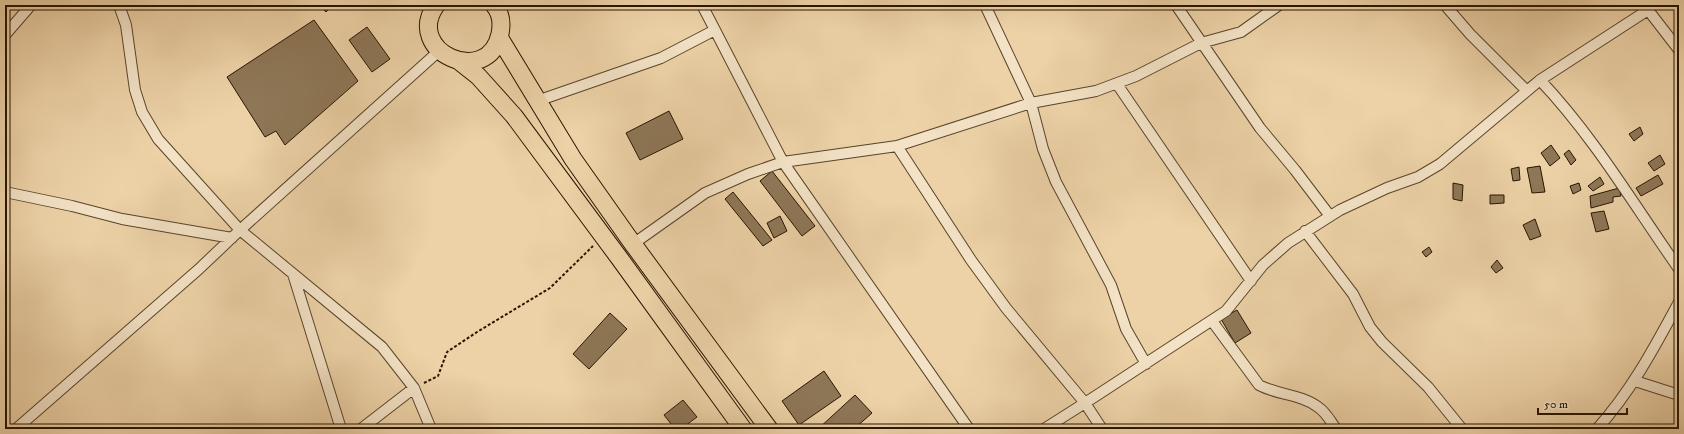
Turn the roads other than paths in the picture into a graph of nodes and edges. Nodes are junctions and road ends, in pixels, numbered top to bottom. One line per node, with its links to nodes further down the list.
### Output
1 (31, 5): 14 (street)
2 (120, 5): 29 (street)
3 (425, 5): 12 (highway)
4 (436, 5): 12 (highway)
5 (494, 5): 15 (highway)
6 (702, 5): 13 (street)
7 (985, 5): 24 (street)
8 (1176, 5): 16 (street)
9 (1279, 5): 16 (street)
10 (1445, 5): 22 (street)
11 (1646, 8): 17 (street); 20 (street)
12 (429, 22): 18 (highway)
13 (715, 30): 23 (street); 26 (street)
14 (5, 35)
15 (499, 37): 19 (highway); 23 (highway)
16 (1201, 43): 21 (street); 28 (street)
17 (1679, 50)
18 (439, 51): 19 (highway); 29 (street)
19 (459, 61): 47 (highway)
20 (1540, 80): 22 (street); 33 (street)
21 (1117, 84): 24 (street); 35 (street)
22 (1526, 91): 28 (street)
23 (537, 101): 32 (highway)
24 (1031, 103): 25 (street); 38 (street)
25 (897, 146): 26 (street); 42 (street)
26 (783, 162): 32 (street); 49 (street)
27 (5, 192): 31 (street)
28 (1330, 216): 30 (street)
29 (240, 230): 31 (street); 34 (street)
30 (1305, 231): 35 (street); 53 (street)
31 (232, 238): 43 (street)
32 (633, 244): 48 (highway)
33 (1679, 270)
34 (293, 274): 40 (street); 44 (street)
35 (1251, 281): 37 (street)
36 (1679, 302): 39 (street)
37 (1212, 321): 38 (street); 52 (street)
38 (1146, 364): 42 (street)
39 (1635, 381): 41 (street); 54 (street)
40 (414, 388): 45 (street); 46 (street)
41 (1679, 395)
42 (1085, 403): 50 (street); 51 (street)
43 (16, 429)
44 (341, 429)
45 (361, 429)
46 (431, 429)
47 (743, 429)
48 (769, 429)
49 (970, 429)
50 (1044, 429)
51 (1102, 429)
52 (1336, 429)
53 (1462, 429)
54 (1597, 429)

